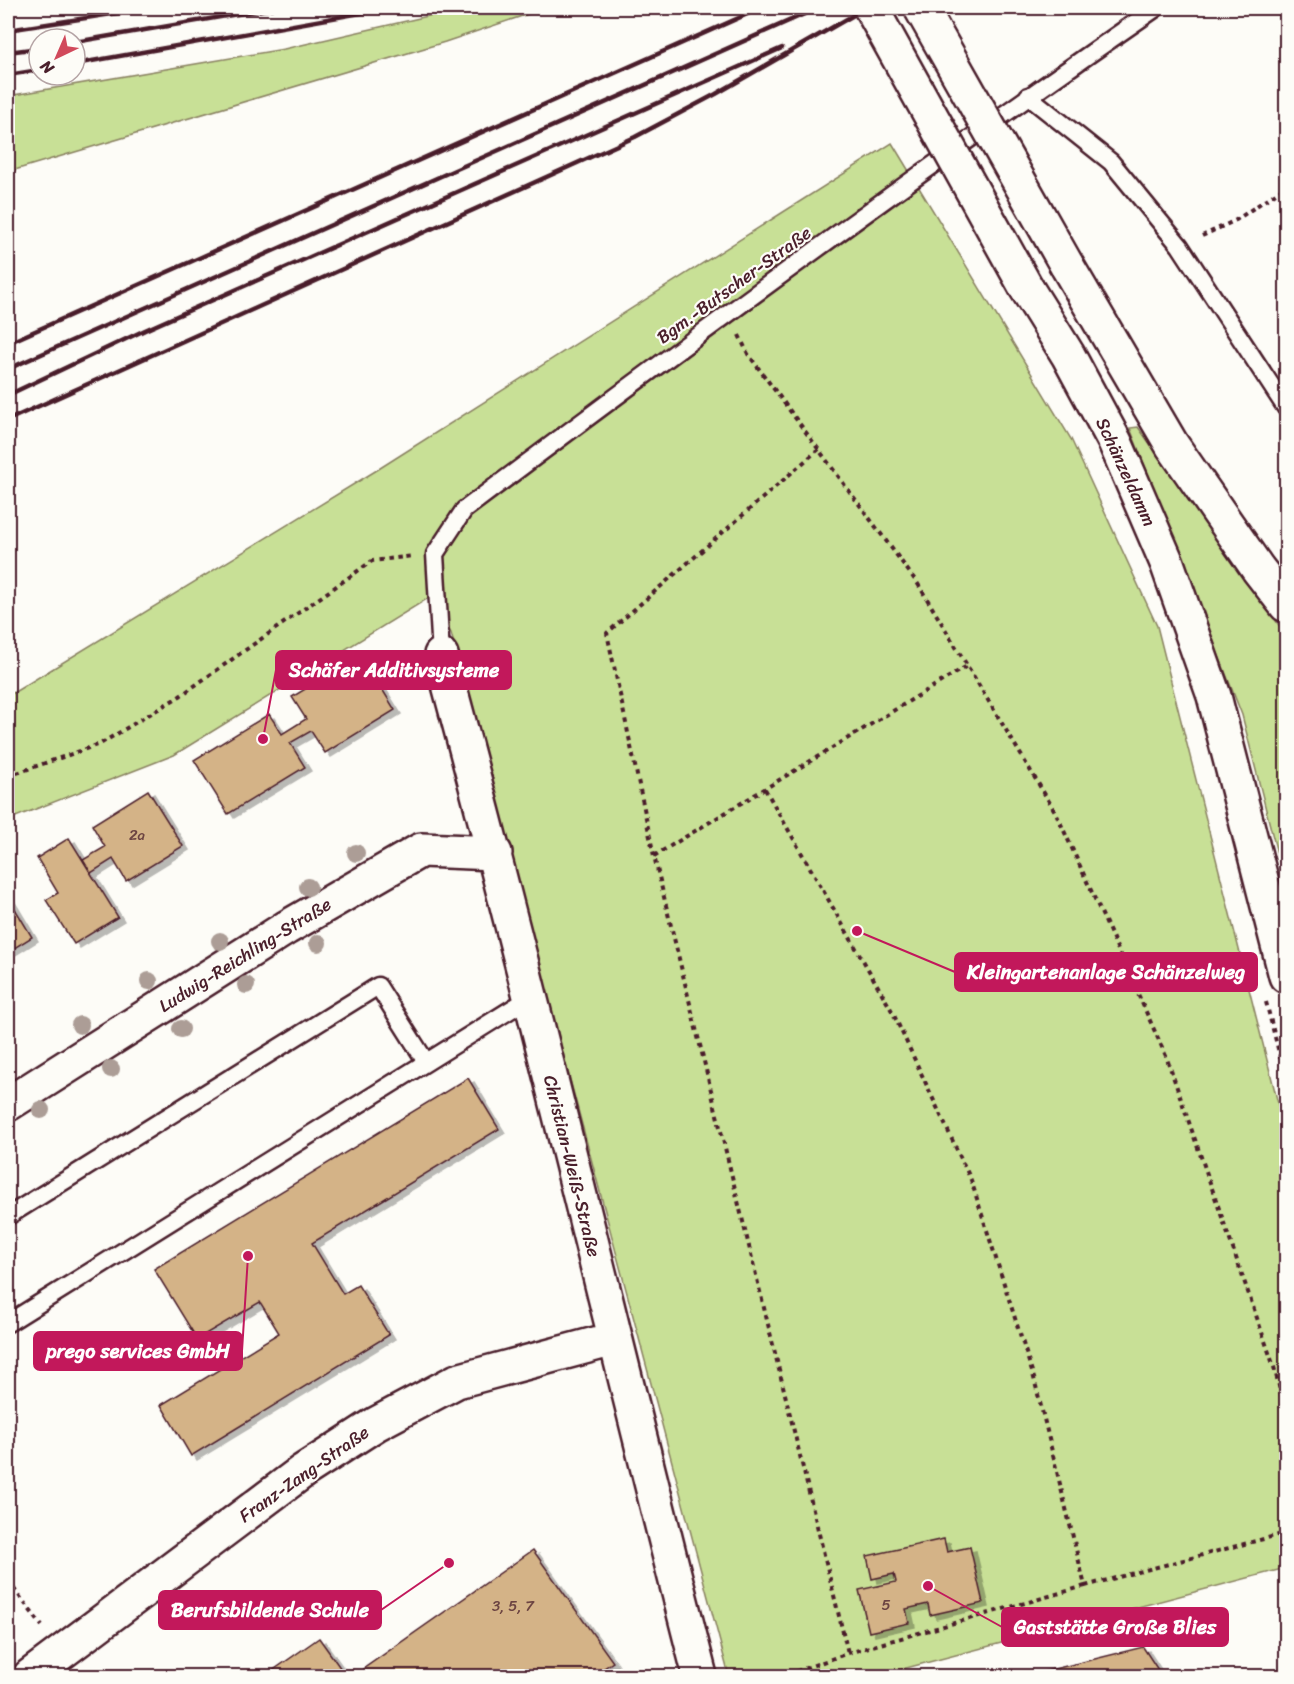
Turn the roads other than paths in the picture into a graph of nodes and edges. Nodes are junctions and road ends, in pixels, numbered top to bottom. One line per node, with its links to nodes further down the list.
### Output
1 (871, 8): 9 (street, Schänzeldamm, bridge)
2 (921, 8): 6 (street, bridge)
3 (1156, 8): 4 (lane, Bgm.-Butscher-Straße)
4 (1028, 96): 5 (lane); 7 (lane, Bgm.-Butscher-Straße)
5 (1287, 408)
6 (1287, 605)
7 (441, 655): 8 (street, Christian-Weiß-Straße)
8 (495, 853): 10 (street, Christian-Weiß-Straße); 12 (street, Ludwig-Reichling-Straße)
9 (1276, 988)
10 (531, 997): 11 (lane); 15 (street, Christian-Weiß-Straße)
11 (426, 1062): 13 (lane); 14 (lane)
12 (8, 1104)
13 (8, 1216)
14 (8, 1323)
15 (614, 1339): 16 (street, Franz-Zang-Straße); 17 (street, Christian-Weiß-Straße)
16 (30, 1677)
17 (700, 1677)

